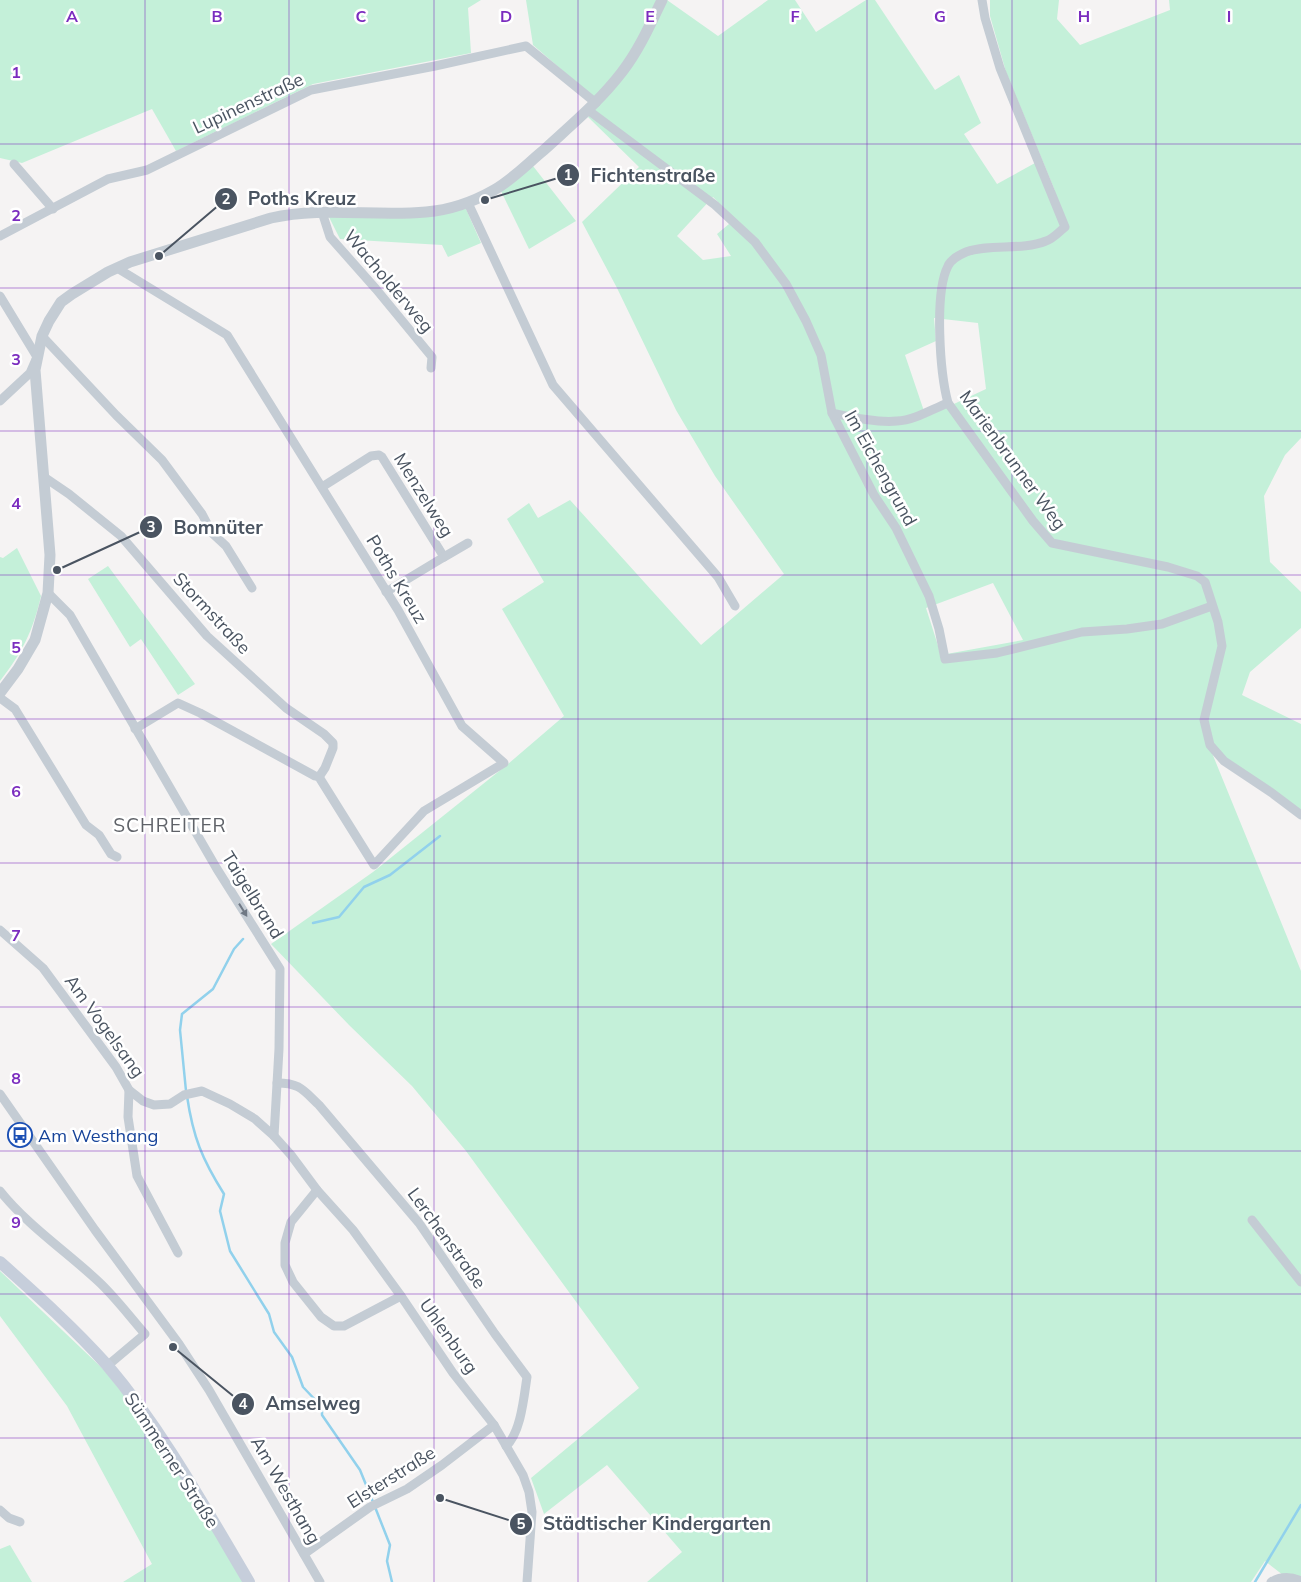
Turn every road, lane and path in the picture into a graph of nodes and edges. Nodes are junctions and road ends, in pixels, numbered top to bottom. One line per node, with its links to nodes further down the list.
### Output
1 (662, 0): 3 (street)
2 (982, 0): 15 (street, Marienbrunner Weg)
3 (592, 106): 5 (street); 6 (street, Lupinenstraße); 16 (street, Im Eichengrund)
4 (14, 164): 6 (street)
5 (468, 203): 7 (street); 24 (street)
6 (52, 209): 8 (street, Lupinenstraße)
7 (322, 212): 9 (street); 13 (street, Wacholderweg)
8 (0, 236)
9 (118, 268): 11 (street); 18 (street, Poths Kreuz)
10 (0, 296): 12 (street)
11 (42, 336): 12 (street); 21 (street)
12 (37, 356): 14 (street); 17 (street)
13 (430, 368)
14 (0, 401)
15 (948, 403): 16 (street); 25 (street, Marienbrunner Weg)
16 (832, 413): 25 (street, Im Eichengrund)
17 (44, 477): 23 (street); 29 (street, Stormstraße)
18 (322, 487): 20 (street, Menzelweg); 22 (street, Poths Kreuz)
19 (468, 543): 20 (street, Menzelweg)
20 (444, 557): 22 (street, Menzelweg)
21 (252, 588)
22 (386, 592): 29 (street, Poths Kreuz)
23 (48, 594): 26 (street); 28 (street, Taigelbrand)
24 (735, 606)
25 (1212, 606): 30 (street, Marienbrunner Weg)
26 (0, 693)
27 (0, 698): 31 (street)
28 (135, 729): 29 (street); 33 (street, Taigelbrand, one-way to 33)
29 (319, 777)
30 (1301, 815)
31 (116, 857)
32 (0, 930): 34 (street, Am Vogelsang)
33 (277, 1083): 36 (street, Taigelbrand); 46 (street, Lerchenstraße)
34 (129, 1090): 36 (street, Am Vogelsang); 40 (street)
35 (0, 1094): 49 (street, Am Westhang)
36 (274, 1136): 38 (street, Uhlenburg)
37 (0, 1190): 44 (street)
38 (317, 1190): 43 (street, Uhlenburg); 43 (street)
39 (1252, 1220): 42 (street)
40 (178, 1253)
41 (0, 1262): 44 (main road, Sümmerner Straße)
42 (1301, 1282)
43 (401, 1296): 45 (street, Uhlenburg)
44 (107, 1366): 51 (main road, Sümmerner Straße)
45 (494, 1425): 46 (street, Uhlenburg); 49 (street, Elsterstraße)
46 (506, 1446): 53 (street, Uhlenburg)
47 (0, 1510): 48 (street)
48 (20, 1522)
49 (304, 1554): 52 (street, Am Westhang)
50 (1301, 1581): 54 (street)
51 (249, 1582)
52 (320, 1582)
53 (527, 1582)
54 (1271, 1582)

